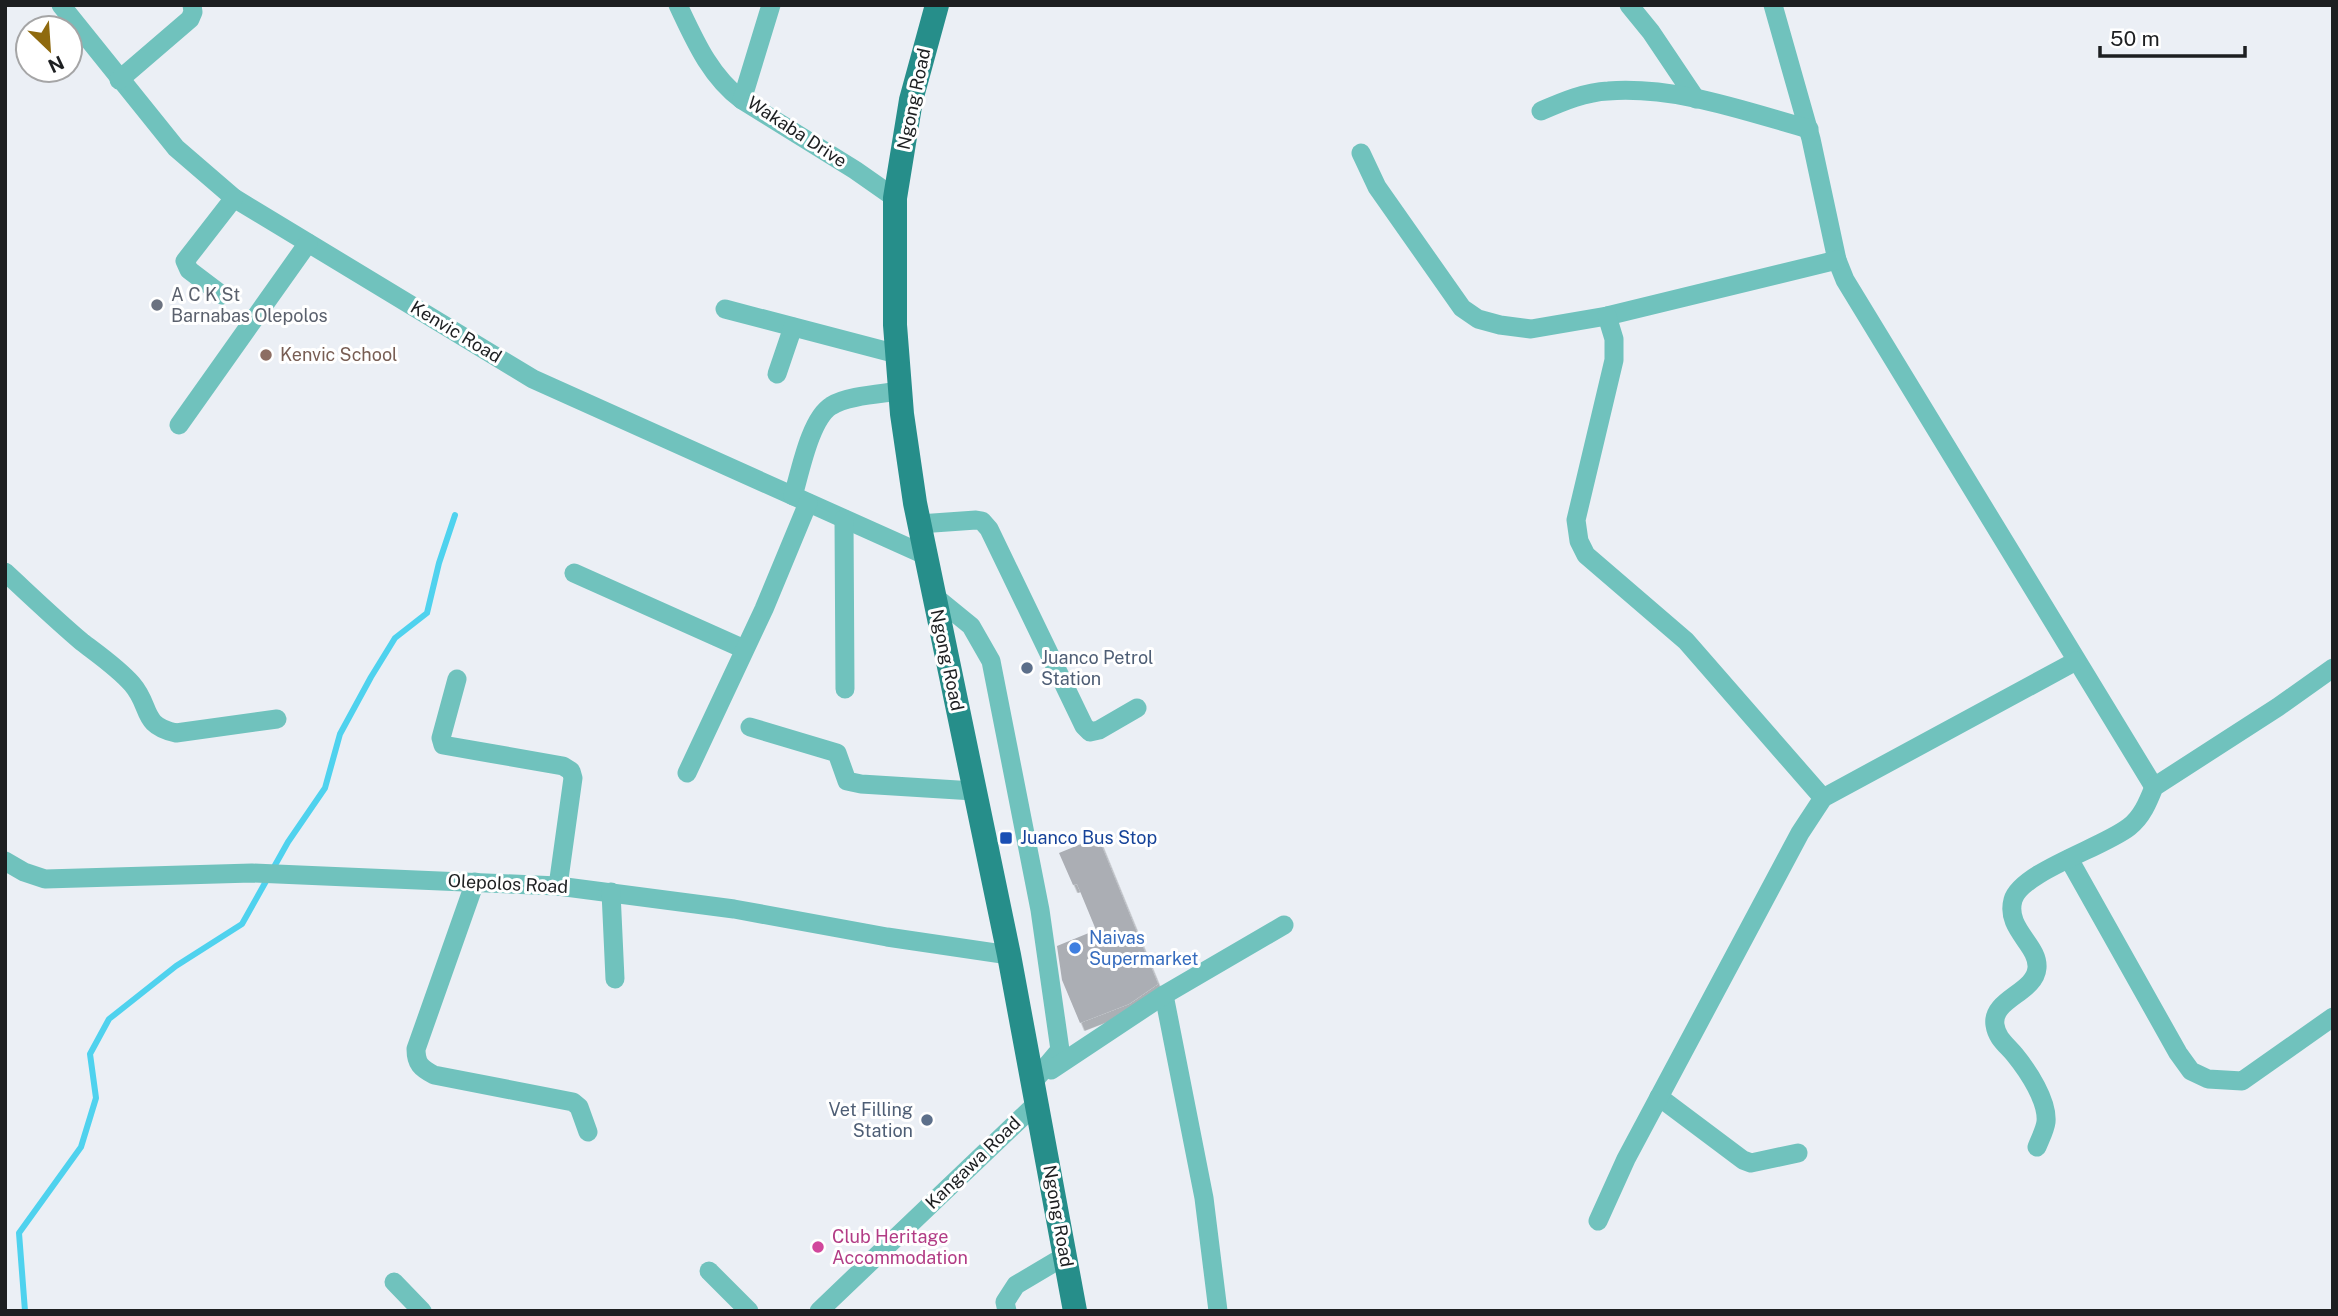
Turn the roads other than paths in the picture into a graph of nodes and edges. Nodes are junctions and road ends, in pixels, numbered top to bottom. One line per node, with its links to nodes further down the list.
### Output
1 (61, 5): 8 (street, Kenvic Road)
2 (192, 5): 8 (street)
3 (678, 5): 10 (street)
4 (771, 5): 10 (street, Wakaba Drive)
5 (937, 5): 15 (main road, Ngong Road)
6 (1629, 5): 9 (street)
7 (1773, 5): 12 (street)
8 (119, 79): 14 (street, Kenvic Road)
9 (1696, 99): 11 (street); 12 (street)
10 (742, 100): 15 (street, Wakaba Drive)
11 (1541, 111)
12 (1809, 129): 17 (street)
13 (1361, 153): 20 (street)
14 (234, 198): 16 (street, Kenvic Road); 18 (street)
15 (895, 198): 22 (main road, Ngong Road)
16 (308, 243): 25 (street); 26 (street, Kenvic Road)
17 (1837, 260): 20 (street); 34 (street)
18 (222, 295)
19 (725, 309): 21 (street)
20 (1606, 316): 44 (street)
21 (793, 327): 22 (street); 23 (street)
22 (897, 354): 24 (main road, Ngong Road)
23 (778, 374)
24 (900, 391): 26 (street); 28 (main road, Ngong Road)
25 (179, 425)
26 (801, 500): 27 (street, Kenvic Road); 33 (street)
27 (844, 519): 29 (street, Kenvic Road); 37 (street)
28 (919, 524): 29 (main road, Ngong Road); 38 (street)
29 (925, 555): 32 (main road, Ngong Road)
30 (5, 572): 39 (street)
31 (574, 573): 33 (street)
32 (933, 595): 43 (main road, Ngong Road); 55 (street)
33 (744, 649): 41 (street)
34 (2076, 661): 42 (street); 44 (street)
35 (2333, 667): 42 (street)
36 (457, 679): 48 (street)
37 (845, 688)
38 (1137, 708)
39 (278, 719)
40 (750, 727): 43 (street)
41 (687, 773)
42 (2154, 788): 45 (street)
43 (974, 791): 51 (main road, Ngong Road)
44 (1823, 798): 56 (street)
45 (2069, 859): 54 (street); 58 (street)
46 (5, 861): 47 (street, Olepolos Road)
47 (475, 882): 48 (street, Olepolos Road); 57 (street)
48 (558, 886): 49 (street, Olepolos Road)
49 (611, 892): 51 (street, Olepolos Road); 52 (street)
50 (1284, 925): 53 (street)
51 (1009, 955): 55 (main road, Ngong Road)
52 (614, 979)
53 (1164, 995): 55 (street); 69 (street)
54 (2333, 1017)
55 (1035, 1092): 61 (main road, Ngong Road); 66 (street, Kangawa Road)
56 (1659, 1097): 59 (street); 60 (street)
57 (588, 1132)
58 (2037, 1147)
59 (1798, 1153)
60 (1598, 1221)
61 (1065, 1256): 67 (street); 68 (main road, Ngong Road)
62 (709, 1271): 65 (street)
63 (394, 1282): 64 (street)
64 (422, 1311)
65 (749, 1311)
66 (819, 1311)
67 (1007, 1311)
68 (1075, 1311)
69 (1218, 1311)

